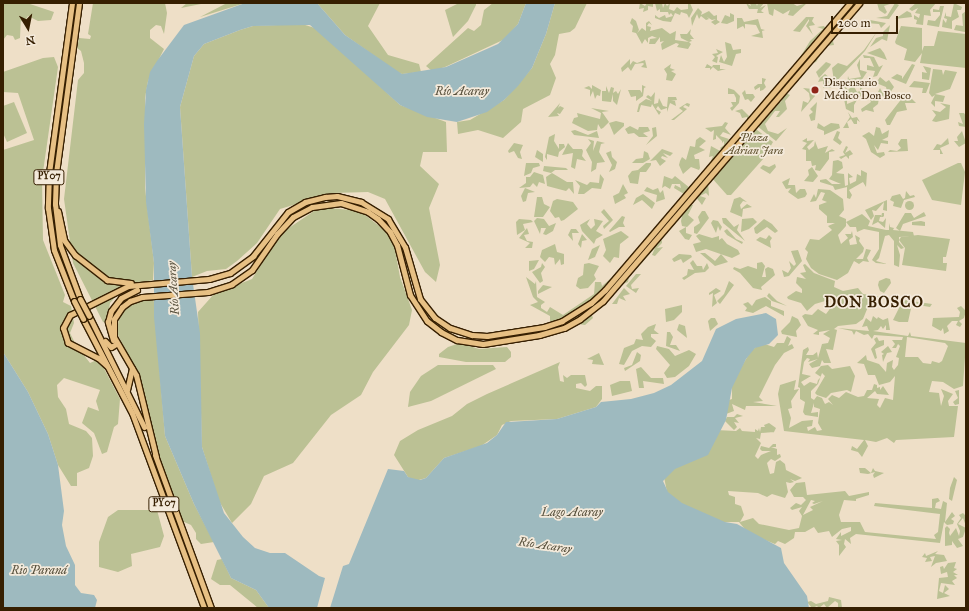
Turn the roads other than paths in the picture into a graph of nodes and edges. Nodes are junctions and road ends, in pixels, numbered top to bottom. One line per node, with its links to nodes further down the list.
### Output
1 (72, 3): 20 (highway, PY07, bridge)
2 (79, 3): 7 (highway, PY07)
3 (850, 3): 5 (highway)
4 (859, 3): 6 (highway)
5 (780, 84): 6 (highway); 8 (highway)
6 (785, 89): 9 (highway)
7 (55, 192): 14 (highway); 17 (highway, PY07, bridge)
8 (686, 194): 9 (highway); 12 (highway)
9 (691, 199): 13 (highway)
10 (257, 251): 11 (highway); 14 (highway); 16 (highway)
11 (264, 255): 18 (highway); 19 (highway)
12 (614, 278): 13 (highway); 16 (highway)
13 (619, 282): 18 (highway)
14 (142, 283): 20 (highway)
15 (137, 290): 19 (highway)
16 (509, 333): 18 (highway)
17 (101, 339): 19 (highway); 22 (highway, PY07)
18 (510, 340)
19 (116, 344): 21 (highway)
20 (108, 366): 25 (highway, PY07)
21 (132, 372): 22 (highway); 23 (highway); 24 (highway)
22 (120, 375): 23 (highway, PY07)
23 (127, 389): 25 (highway); 27 (highway, PY07)
24 (141, 397): 27 (highway); 28 (highway)
25 (125, 399): 26 (highway, PY07)
26 (128, 404): 27 (highway); 29 (highway, PY07)
27 (136, 408): 28 (highway, PY07)
28 (156, 457): 30 (highway, PY07)
29 (204, 608)
30 (211, 608)

